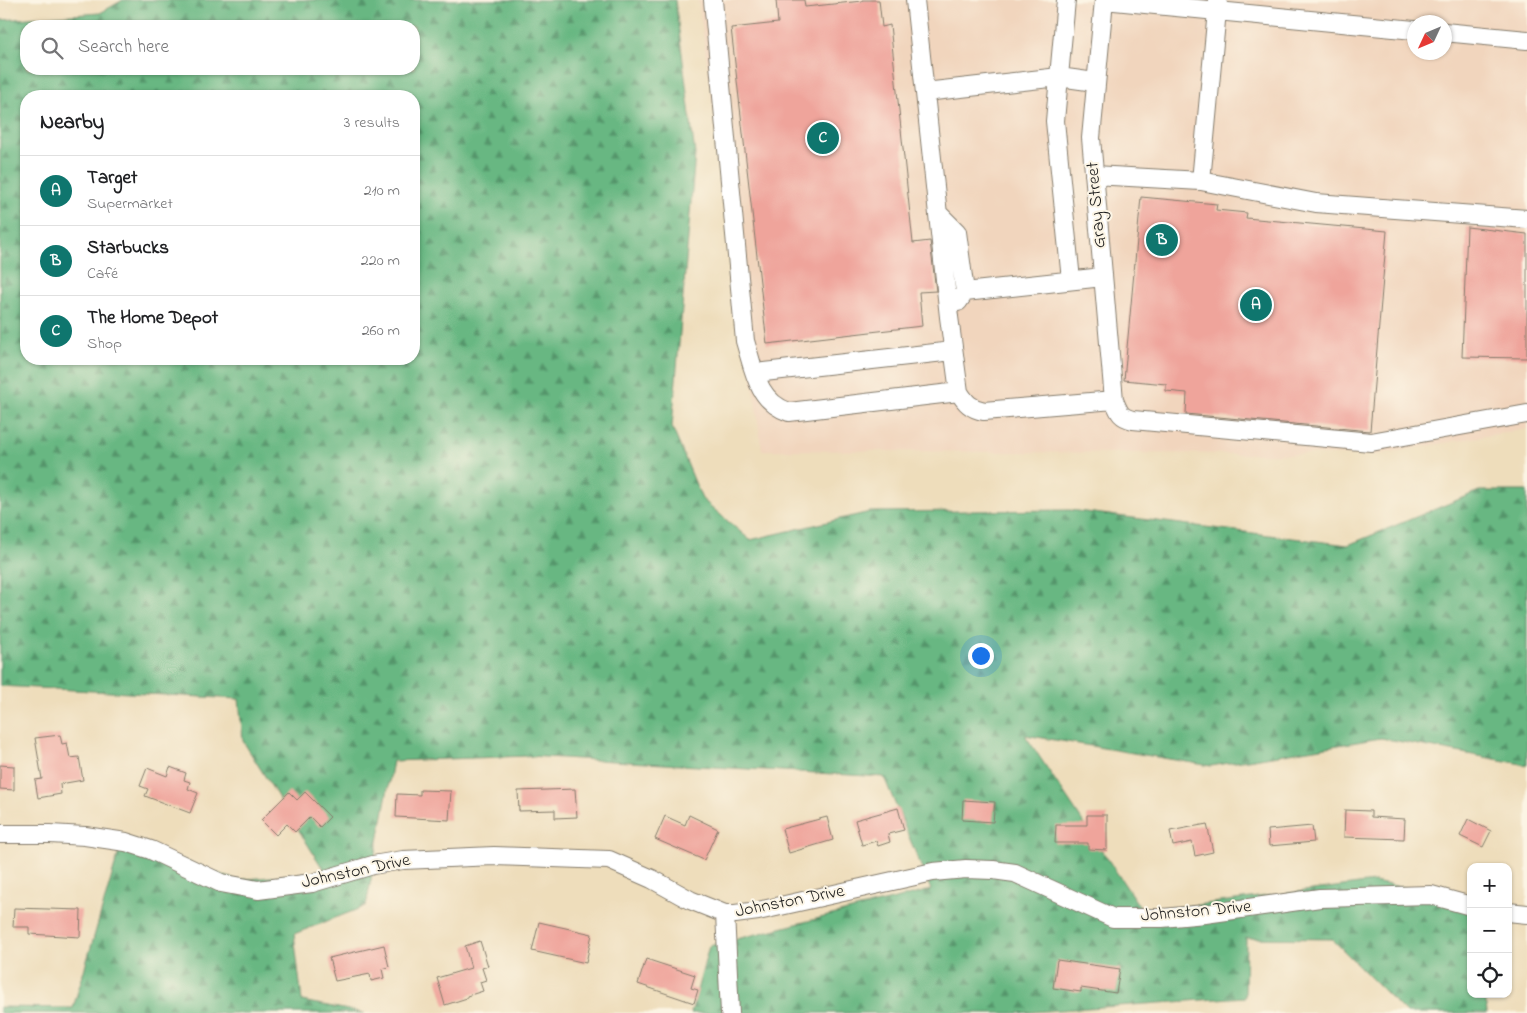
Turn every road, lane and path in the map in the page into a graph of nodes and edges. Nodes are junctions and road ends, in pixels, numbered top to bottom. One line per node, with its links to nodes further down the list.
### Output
1 (713, 0): 21 (street)
2 (915, 0): 11 (street)
3 (1066, 0): 9 (street)
4 (1104, 0): 5 (street); 10 (street, Gray Street)
5 (1217, 5): 6 (street); 13 (street)
6 (1407, 29)
7 (1452, 33): 8 (street)
8 (1527, 40)
9 (1059, 77): 10 (street); 11 (street); 17 (street)
10 (1096, 82): 12 (street, Gray Street)
11 (925, 92): 14 (street)
12 (1094, 175): 13 (street); 16 (street, Gray Street)
13 (1201, 181): 15 (street)
14 (938, 213): 18 (street); 19 (street)
15 (1527, 219)
16 (1103, 276): 17 (street); 23 (street, Gray Street)
17 (1071, 280): 18 (street)
18 (965, 292): 19 (street)
19 (949, 317): 20 (street)
20 (953, 351): 21 (street); 22 (street)
21 (755, 374): 22 (street)
22 (959, 392): 23 (street)
23 (1116, 405): 24 (street)
24 (1527, 414)
25 (0, 834): 28 (street, Johnston Drive)
26 (1467, 905): 28 (street, Johnston Drive)
27 (1512, 912): 29 (street)
28 (725, 914): 30 (street)
29 (1527, 914)
30 (730, 1013)

